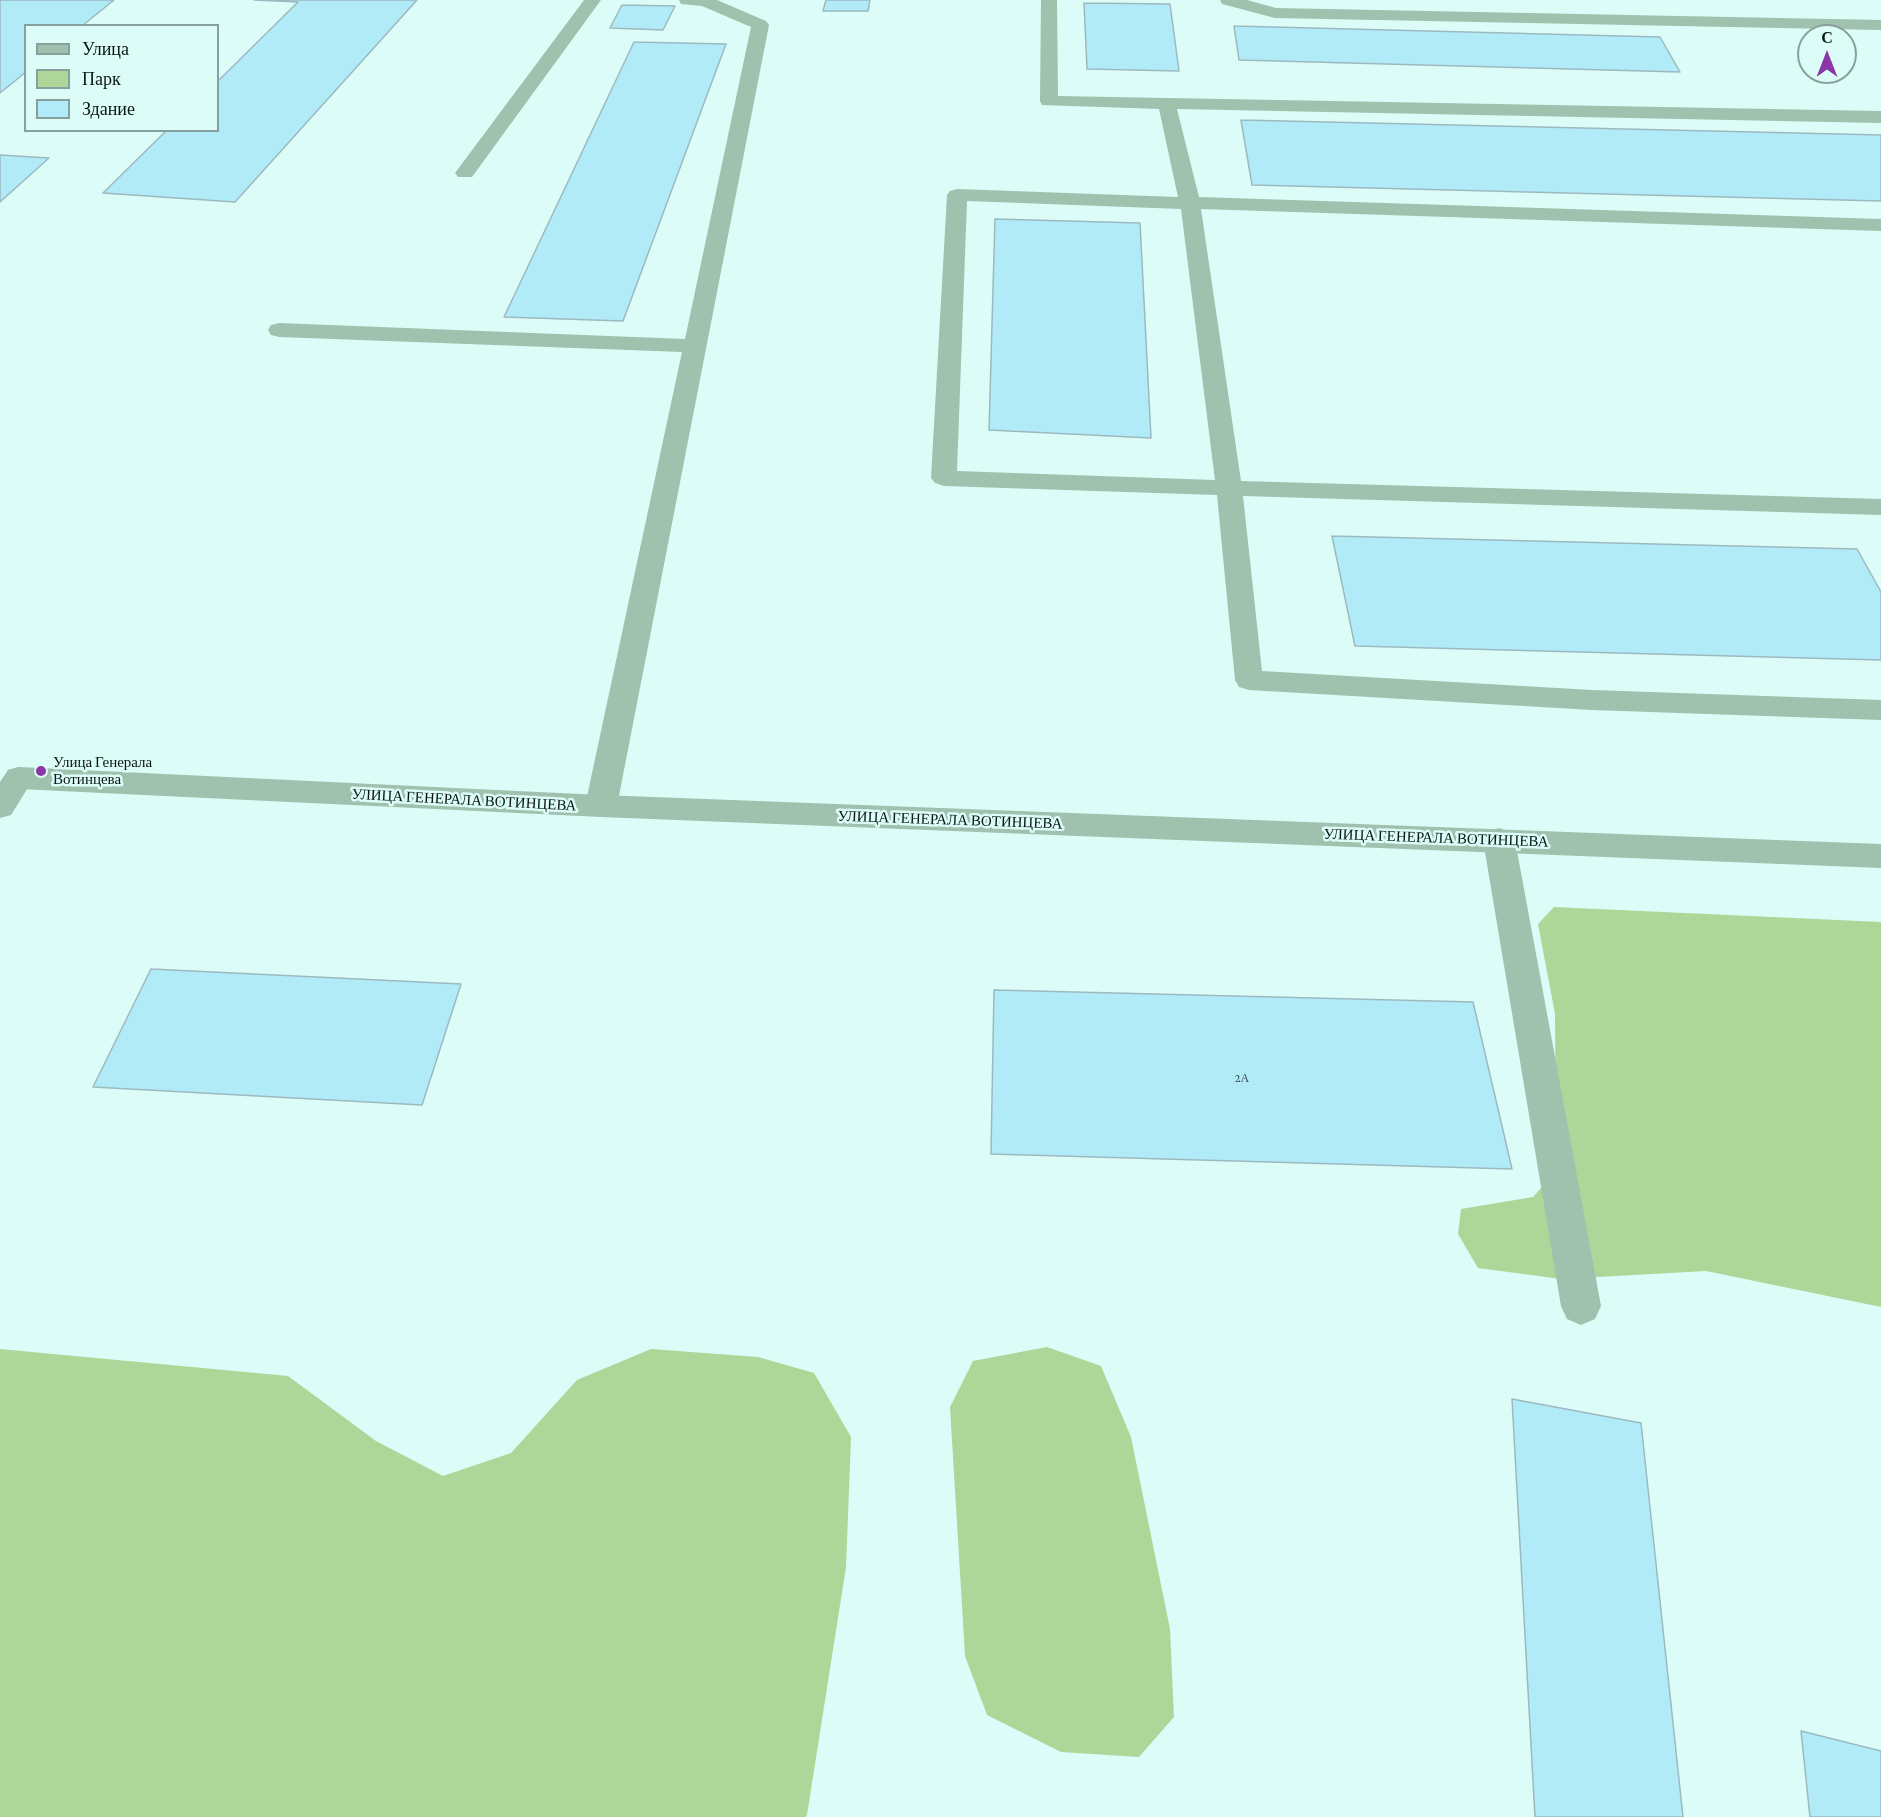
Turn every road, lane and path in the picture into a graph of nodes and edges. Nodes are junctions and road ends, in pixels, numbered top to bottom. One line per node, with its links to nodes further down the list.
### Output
1 (593, 0): 8 (street)
2 (687, 0): 12 (street)
3 (1049, 0): 6 (street)
4 (1230, 0): 5 (street)
5 (1881, 25)
6 (1167, 104): 7 (street); 9 (street)
7 (1881, 117)
8 (465, 173)
9 (1190, 203): 10 (street); 13 (street); 13 (street)
10 (1881, 225)
11 (279, 330): 12 (street)
12 (694, 346): 16 (street)
13 (1229, 488): 14 (street); 15 (street)
14 (1881, 507)
15 (1881, 710)
16 (601, 806): 17 (street, УЛИЦА ГЕНЕРАЛА ВОТИНЦЕВА); 18 (street, УЛИЦА ГЕНЕРАЛА ВОТИНЦЕВА)
17 (0, 807)
18 (1499, 840): 19 (street, УЛИЦА ГЕНЕРАЛА ВОТИНЦЕВА); 20 (street)
19 (1881, 856)
20 (1581, 1306)

